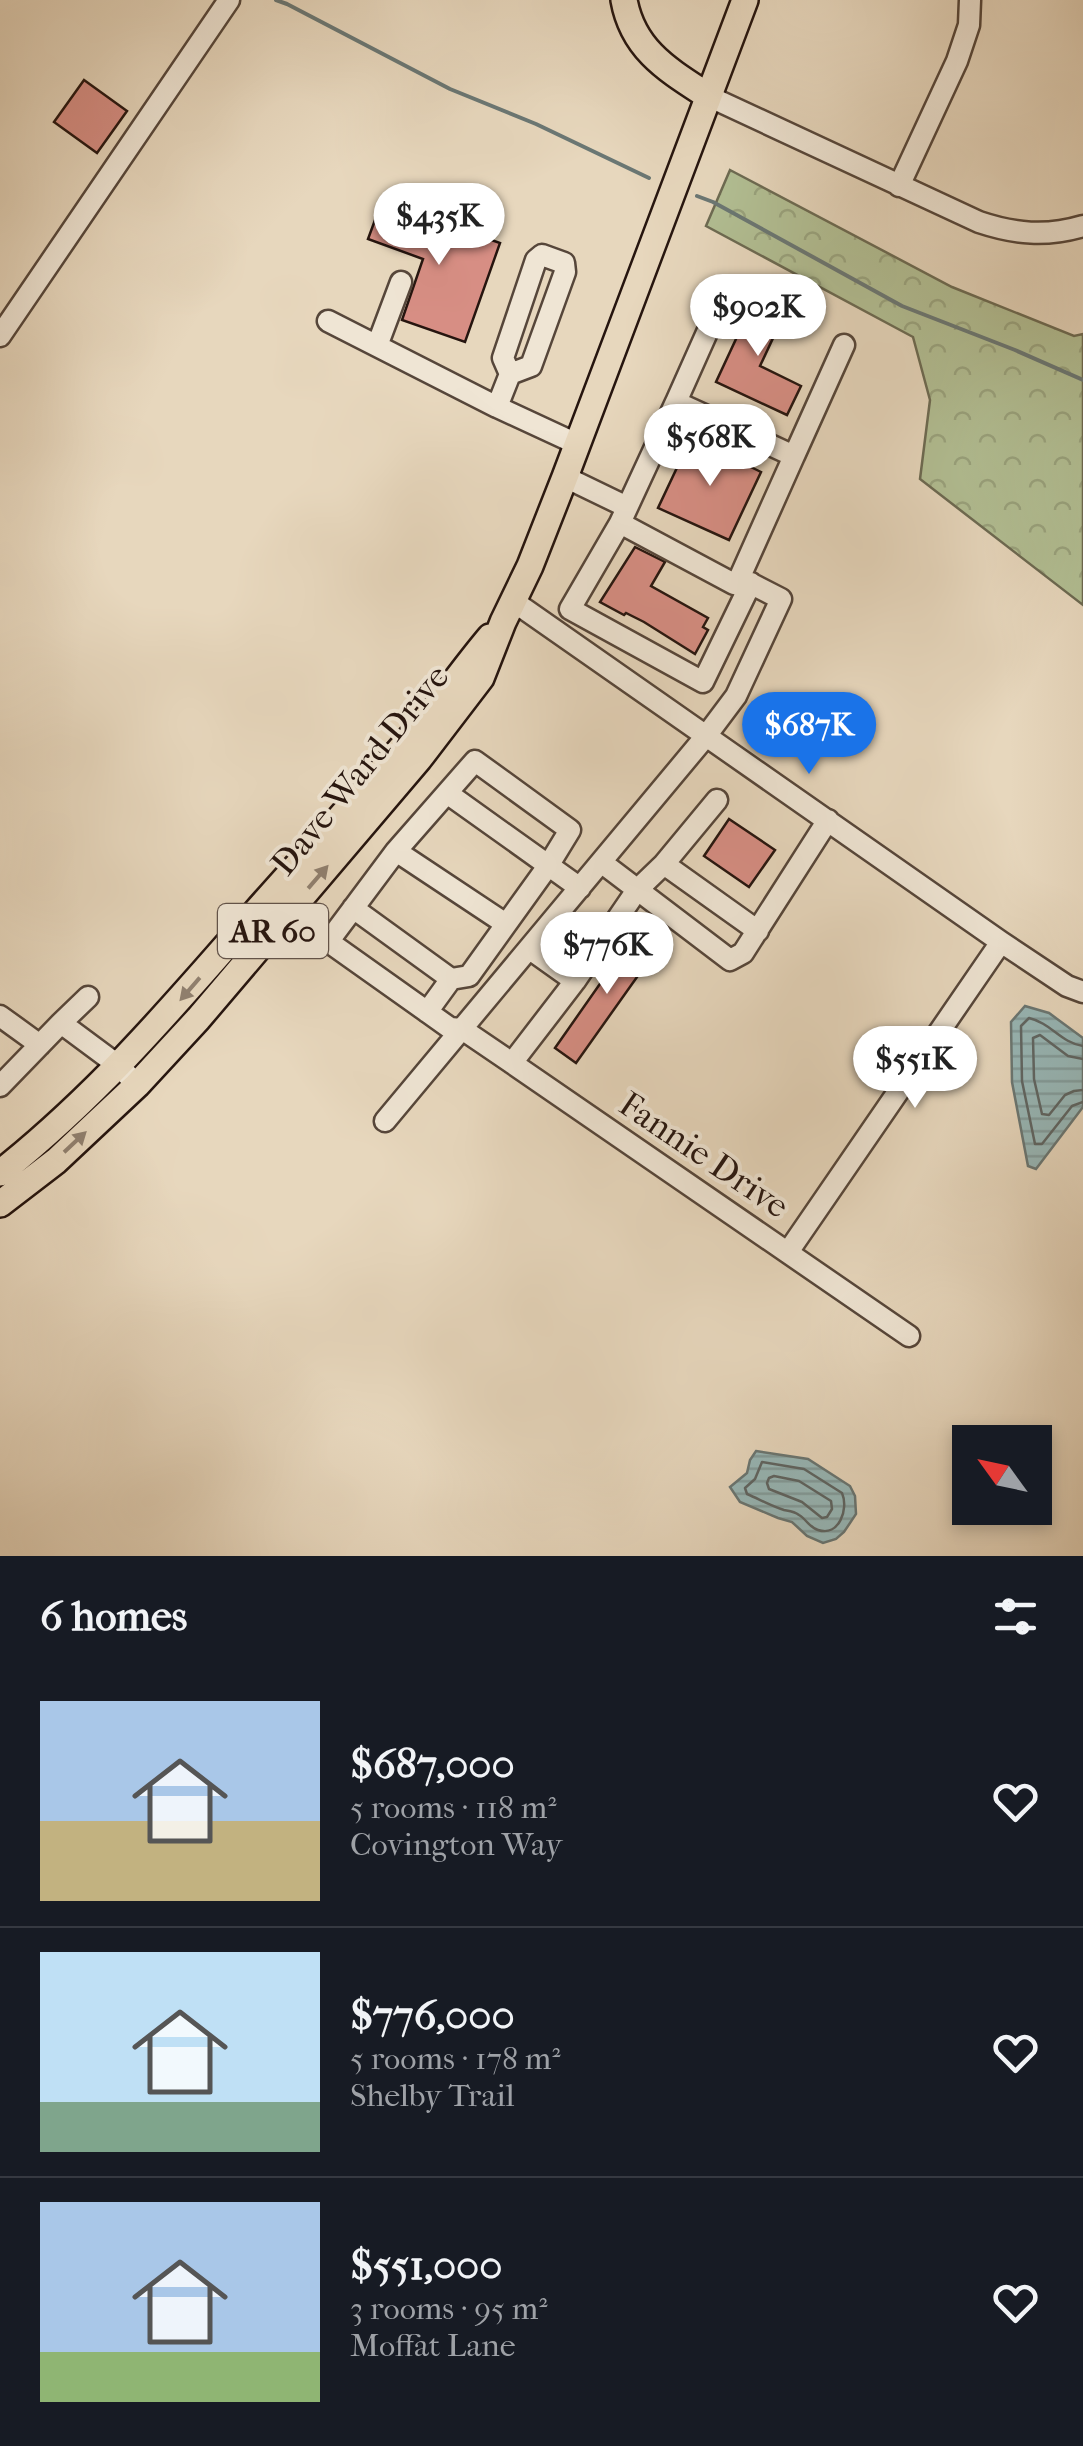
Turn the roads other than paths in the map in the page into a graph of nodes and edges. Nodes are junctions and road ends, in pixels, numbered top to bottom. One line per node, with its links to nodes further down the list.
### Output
1 (229, 0): 11 (street)
2 (624, 0): 5 (main road)
3 (745, 0): 5 (main road, Dave Ward Drive / AR 60)
4 (970, 0): 6 (street)
5 (708, 96): 6 (street); 17 (main road, Dave Ward Drive / AR 60)
6 (899, 186): 7 (street)
7 (1083, 226)
8 (401, 282): 13 (street)
9 (726, 290): 15 (street)
10 (328, 321): 13 (street)
11 (0, 336)
12 (844, 345): 18 (street)
13 (377, 346): 16 (street)
14 (510, 374): 14 (street); 16 (street)
15 (676, 402): 18 (street); 20 (street)
16 (497, 408): 17 (street)
17 (577, 444): 19 (main road, Dave Ward Drive / AR 60)
18 (794, 456): 21 (street)
19 (565, 477): 20 (street); 22 (main road, Dave Ward Drive / AR 60)
20 (623, 515): 21 (street); 21 (street)
21 (746, 580): 23 (street)
22 (508, 611): 23 (street); 34 (main road, Dave Ward Drive / AR 60, one-way to 22); 50 (main road, Dave Ward Drive / AR 60, one-way to 50)
23 (706, 736): 26 (street); 28 (street)
24 (446, 793): 27 (street); 30 (street); 30 (street)
25 (717, 800): 29 (street)
26 (828, 820): 36 (street); 38 (street)
27 (396, 851): 33 (street); 35 (street)
28 (601, 862): 31 (street); 32 (street)
29 (664, 864): 32 (street); 36 (street)
30 (548, 866): 31 (street); 35 (street)
31 (580, 888): 39 (street)
32 (637, 890): 36 (street); 41 (street)
33 (354, 908): 37 (street); 40 (street)
34 (288, 913): 37 (street, Fannie Drive); 50 (main road, Dave Ward Drive / AR 60)
35 (506, 924): 40 (street)
36 (758, 932)
37 (328, 942): 44 (street, Fannie Drive)
38 (1002, 942): 42 (street); 55 (street)
39 (530, 949): 41 (street); 47 (street)
40 (452, 980): 44 (street)
41 (575, 981): 49 (street)
42 (1083, 992)
43 (88, 997): 46 (street)
44 (427, 1012): 47 (street, Fannie Drive)
45 (0, 1016): 48 (street)
46 (62, 1024): 48 (street); 50 (street)
47 (462, 1029): 49 (street, Fannie Drive); 52 (street)
48 (40, 1045): 51 (street)
49 (512, 1063): 55 (street, Fannie Drive)
50 (128, 1076): 53 (main road, Dave Ward Drive / AR 60); 54 (main road, Dave Ward Drive / AR 60, one-way to 50)
51 (0, 1086)
52 (385, 1121)
53 (0, 1174)
54 (0, 1204)
55 (788, 1252): 56 (street, Fannie Drive)
56 (909, 1336)

